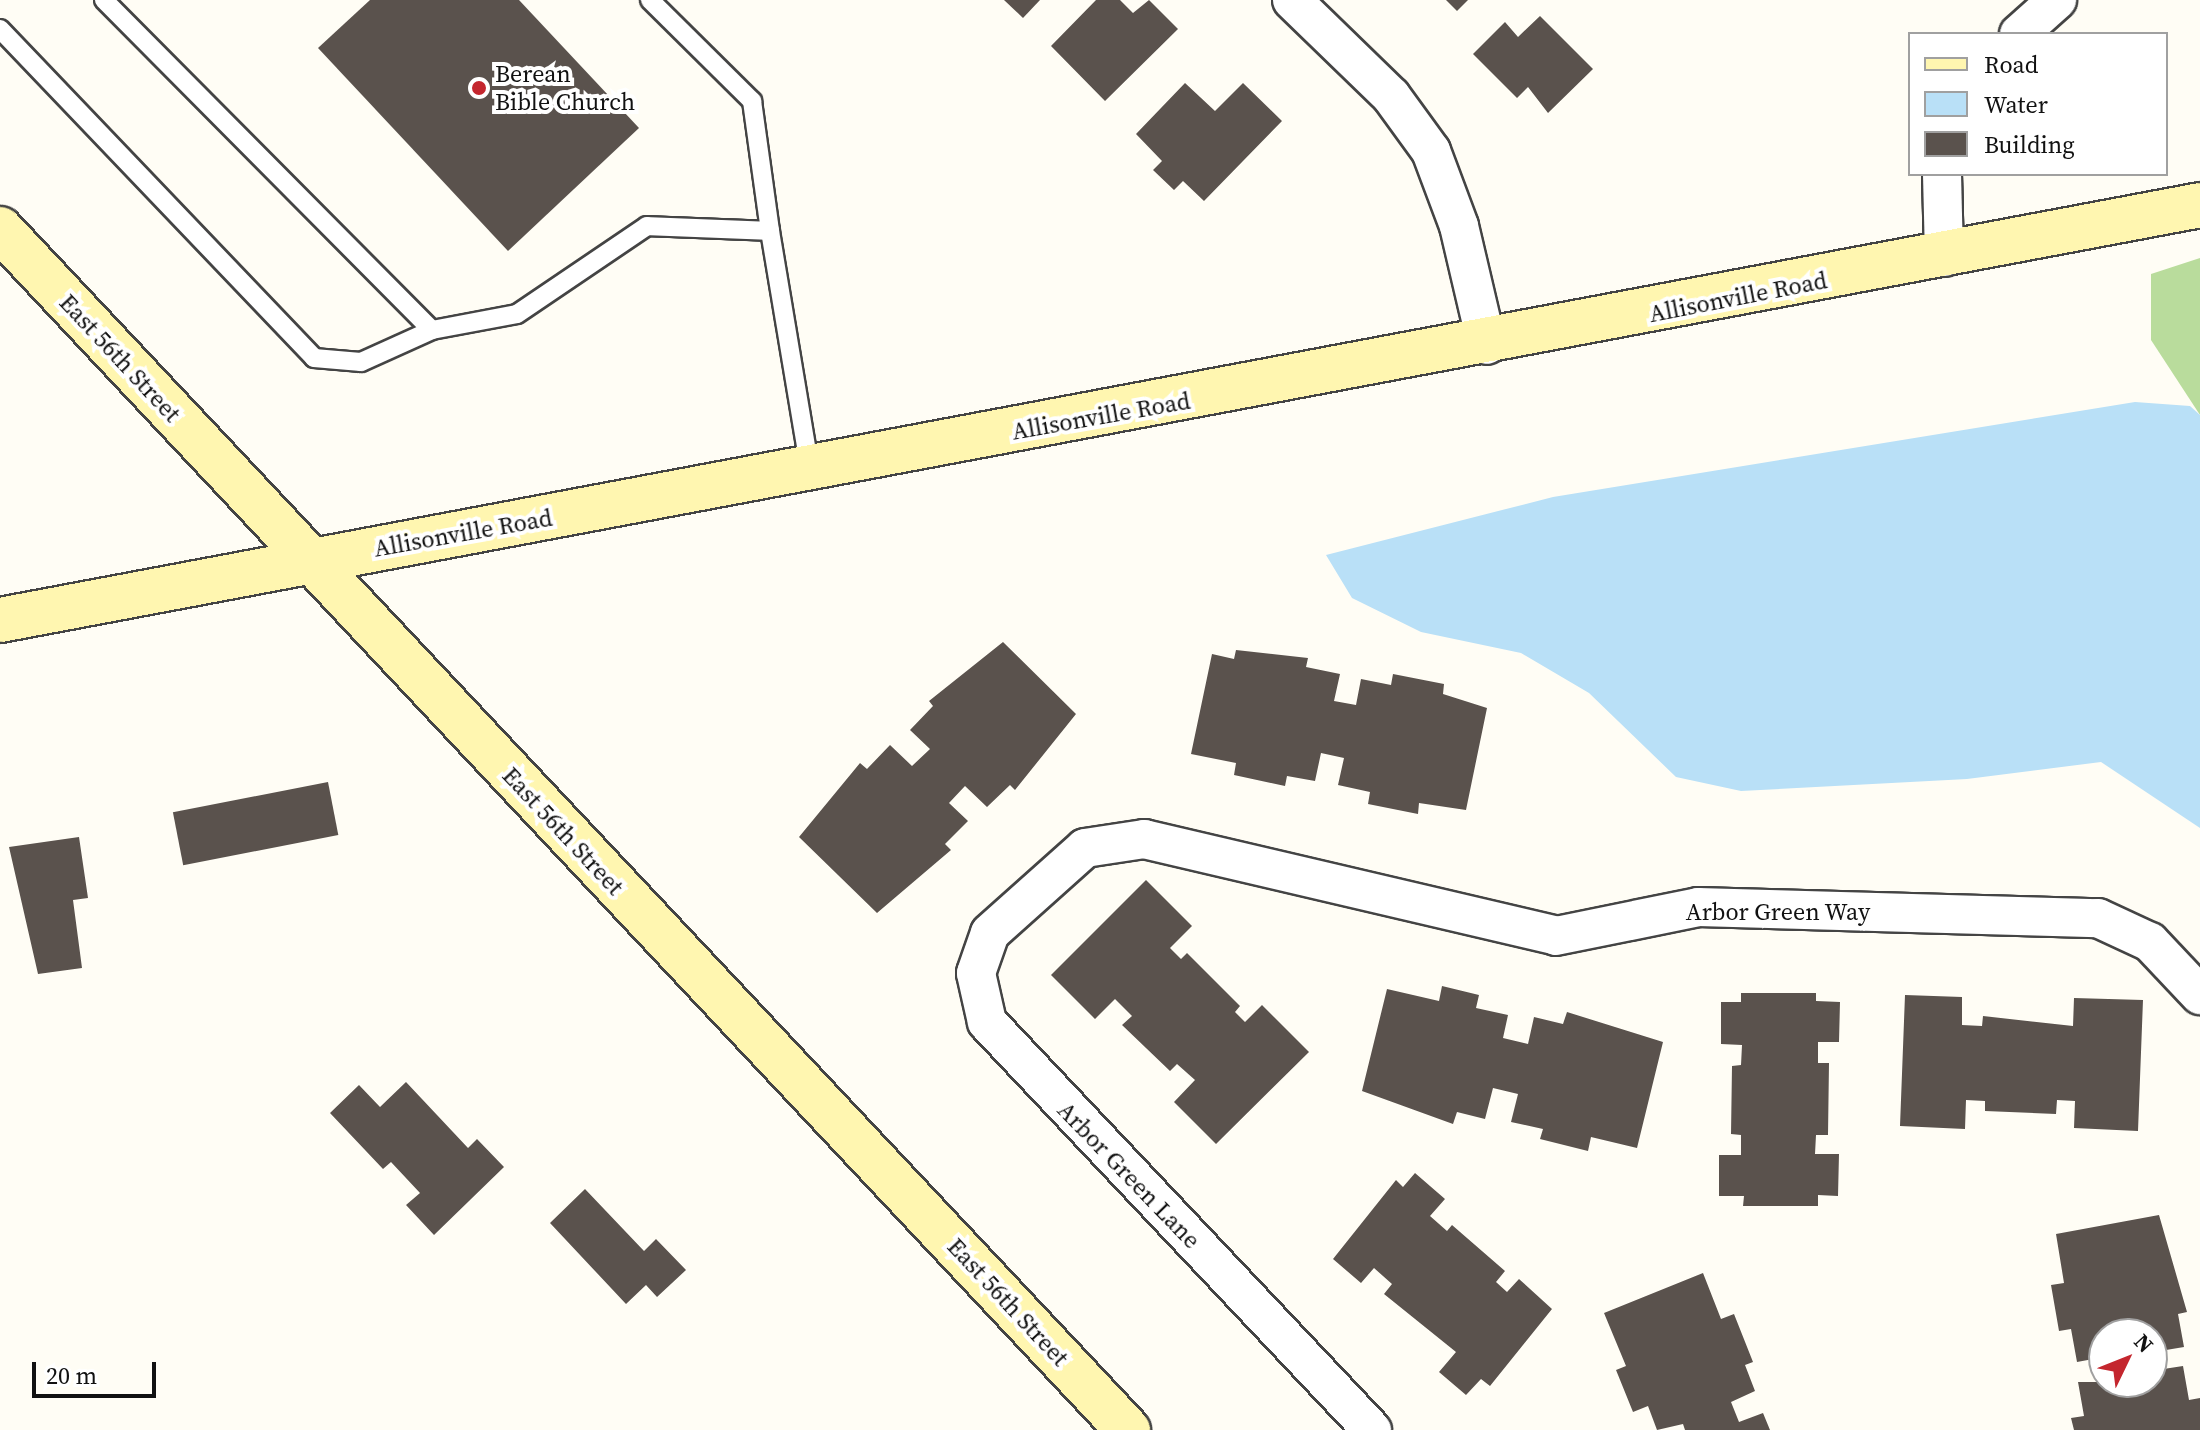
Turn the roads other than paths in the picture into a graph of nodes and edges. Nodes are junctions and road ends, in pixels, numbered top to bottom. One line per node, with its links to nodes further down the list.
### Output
1 (104, 0): 12 (lane)
2 (650, 0): 10 (lane)
3 (1292, 0): 13 (street)
4 (2057, 0): 6 (street)
5 (0, 29): 12 (lane)
6 (2021, 32)
7 (1942, 176): 11 (street)
8 (2200, 205): 11 (main road, Allisonville Road)
9 (0, 229): 15 (main road, East 56th Street)
10 (770, 231): 12 (lane); 14 (lane)
11 (1944, 257): 13 (main road, Allisonville Road)
12 (432, 330)
13 (1487, 345): 14 (main road, Allisonville Road)
14 (810, 469): 15 (main road, Allisonville Road)
15 (307, 561): 16 (main road, Allisonville Road); 19 (main road, East 56th Street)
16 (0, 620)
17 (1026, 899): 18 (street, Arbor Green Way); 20 (street, Arbor Green Lane)
18 (2200, 995)
19 (1128, 1430)
20 (1372, 1430)

